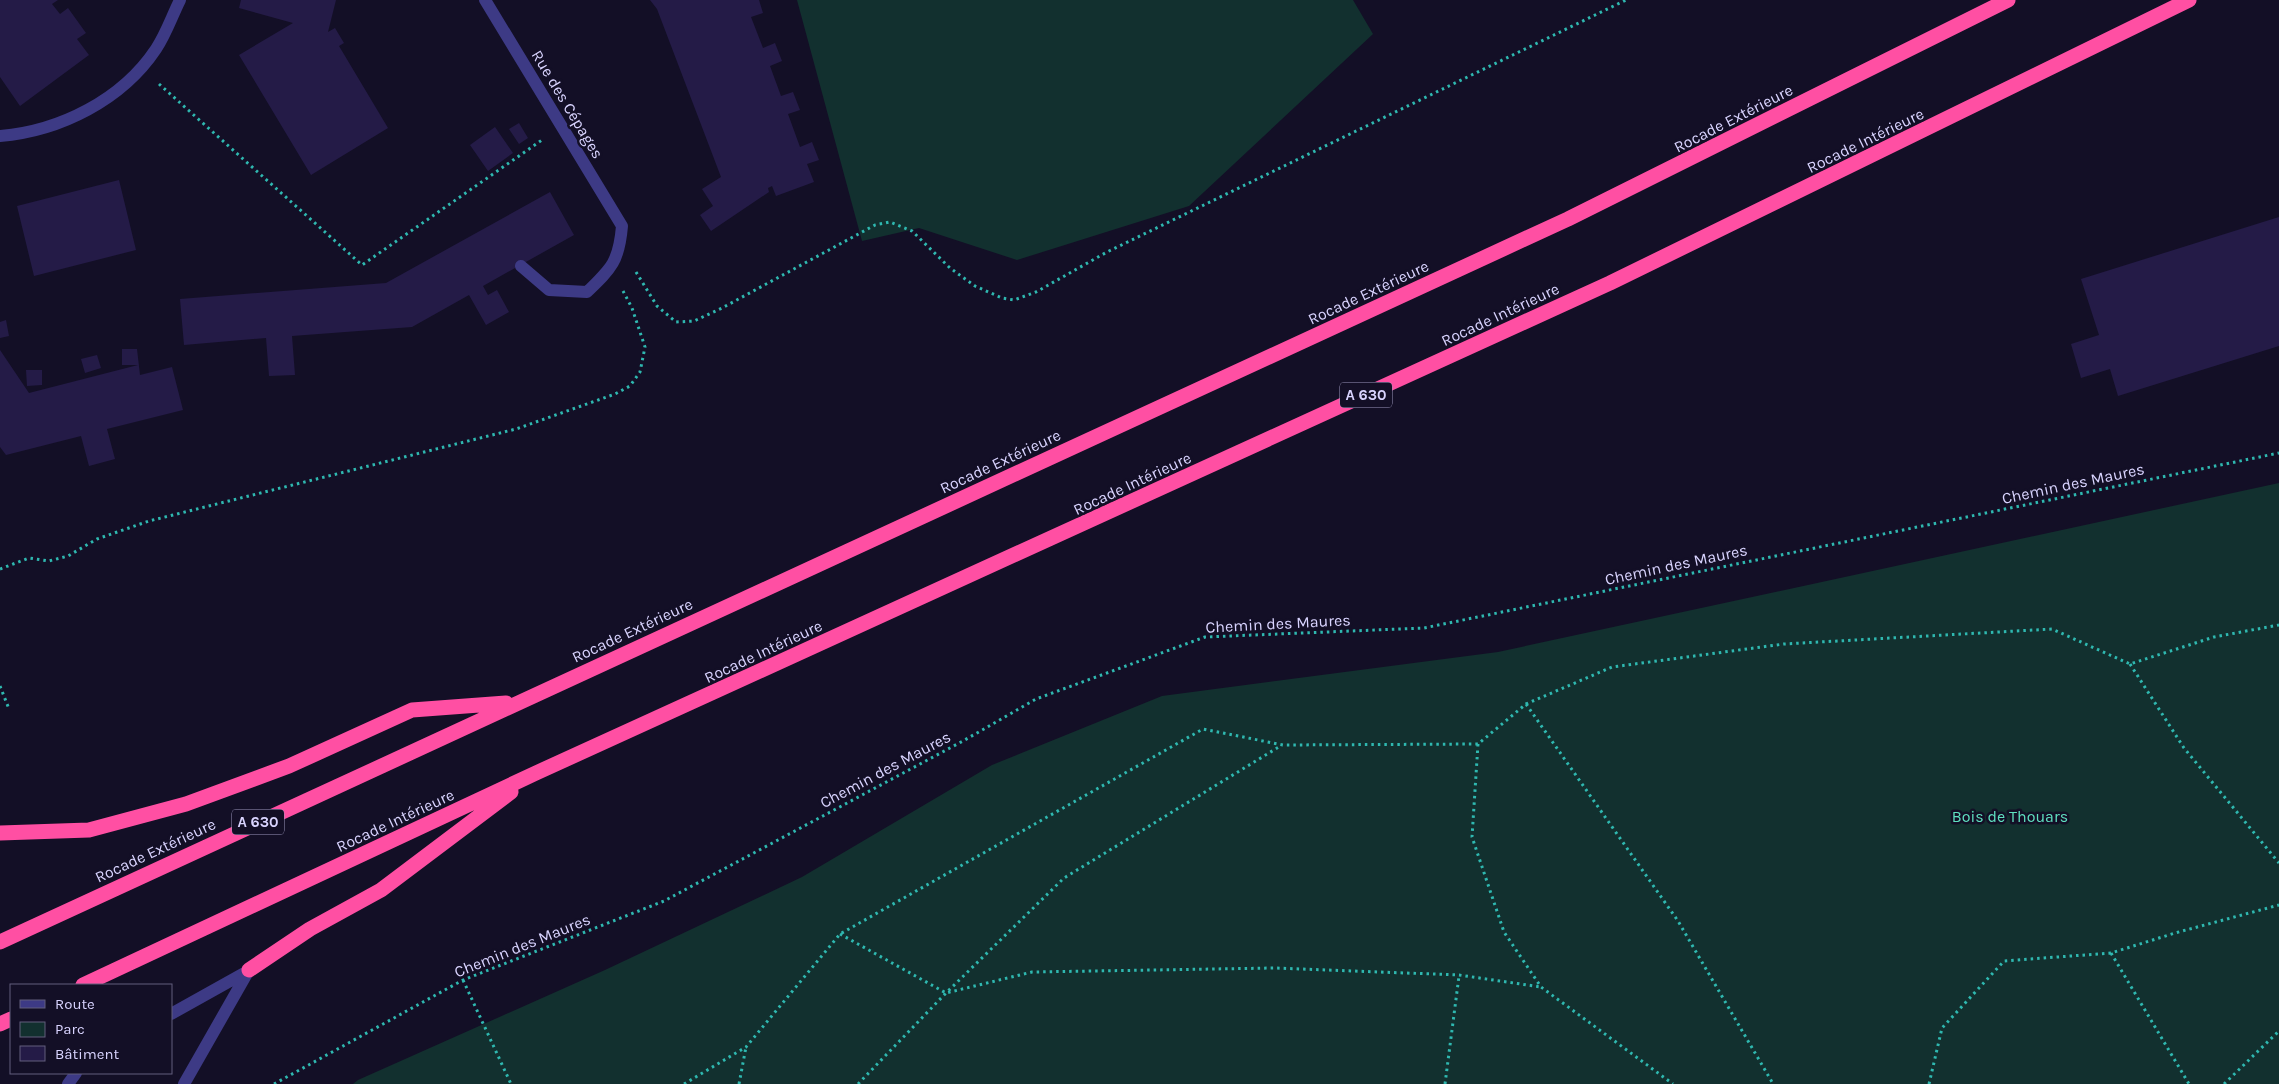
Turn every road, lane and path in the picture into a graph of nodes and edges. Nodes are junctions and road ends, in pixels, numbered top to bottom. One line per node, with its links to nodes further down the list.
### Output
1 (180, 0): 6 (street)
2 (486, 0): 7 (street, Rue des Cépages)
3 (1626, 0): 9 (path)
4 (2008, 0): 17 (highway, Rocade Extérieure / A 630)
5 (2188, 0): 22 (highway, Rocade Intérieure / A 630)
6 (140, 67): 7 (path); 8 (street)
7 (562, 126): 9 (street, Rue des Cépages)
8 (0, 136)
9 (620, 248): 11 (street)
10 (521, 266): 11 (street)
11 (611, 269): 13 (path)
12 (2279, 453): 31 (path, Chemin des Maures)
13 (0, 569)
14 (2279, 625): 15 (path)
15 (2130, 664): 18 (path); 24 (path)
16 (0, 686): 19 (path)
17 (515, 703): 23 (highway); 27 (highway, Rocade Extérieure / A 630)
18 (1526, 704): 20 (path); 38 (path)
19 (9, 708)
20 (1478, 744): 21 (path); 33 (path)
21 (1283, 745): 26 (path); 34 (path)
22 (536, 773): 29 (highway); 32 (highway, Rocade Intérieure / A 630)
23 (0, 833)
24 (2279, 863)
25 (2279, 905): 28 (path)
26 (840, 934): 34 (path); 37 (path)
27 (0, 942)
28 (2111, 953): 47 (path); 48 (path)
29 (249, 970): 35 (street); 39 (street)
30 (1459, 975): 33 (path); 34 (path); 45 (path)
31 (463, 980): 40 (path, Chemin des Maures); 41 (path)
32 (86, 984)
33 (1541, 987): 46 (path)
34 (946, 993): 44 (path)
35 (172, 1013)
36 (2279, 1031): 49 (path)
37 (746, 1047): 42 (path); 43 (path)
38 (1772, 1083)
39 (184, 1084)
40 (274, 1084)
41 (511, 1084)
42 (684, 1084)
43 (739, 1084)
44 (858, 1084)
45 (1445, 1084)
46 (1673, 1084)
47 (1929, 1084)
48 (2189, 1084)
49 (2224, 1084)

